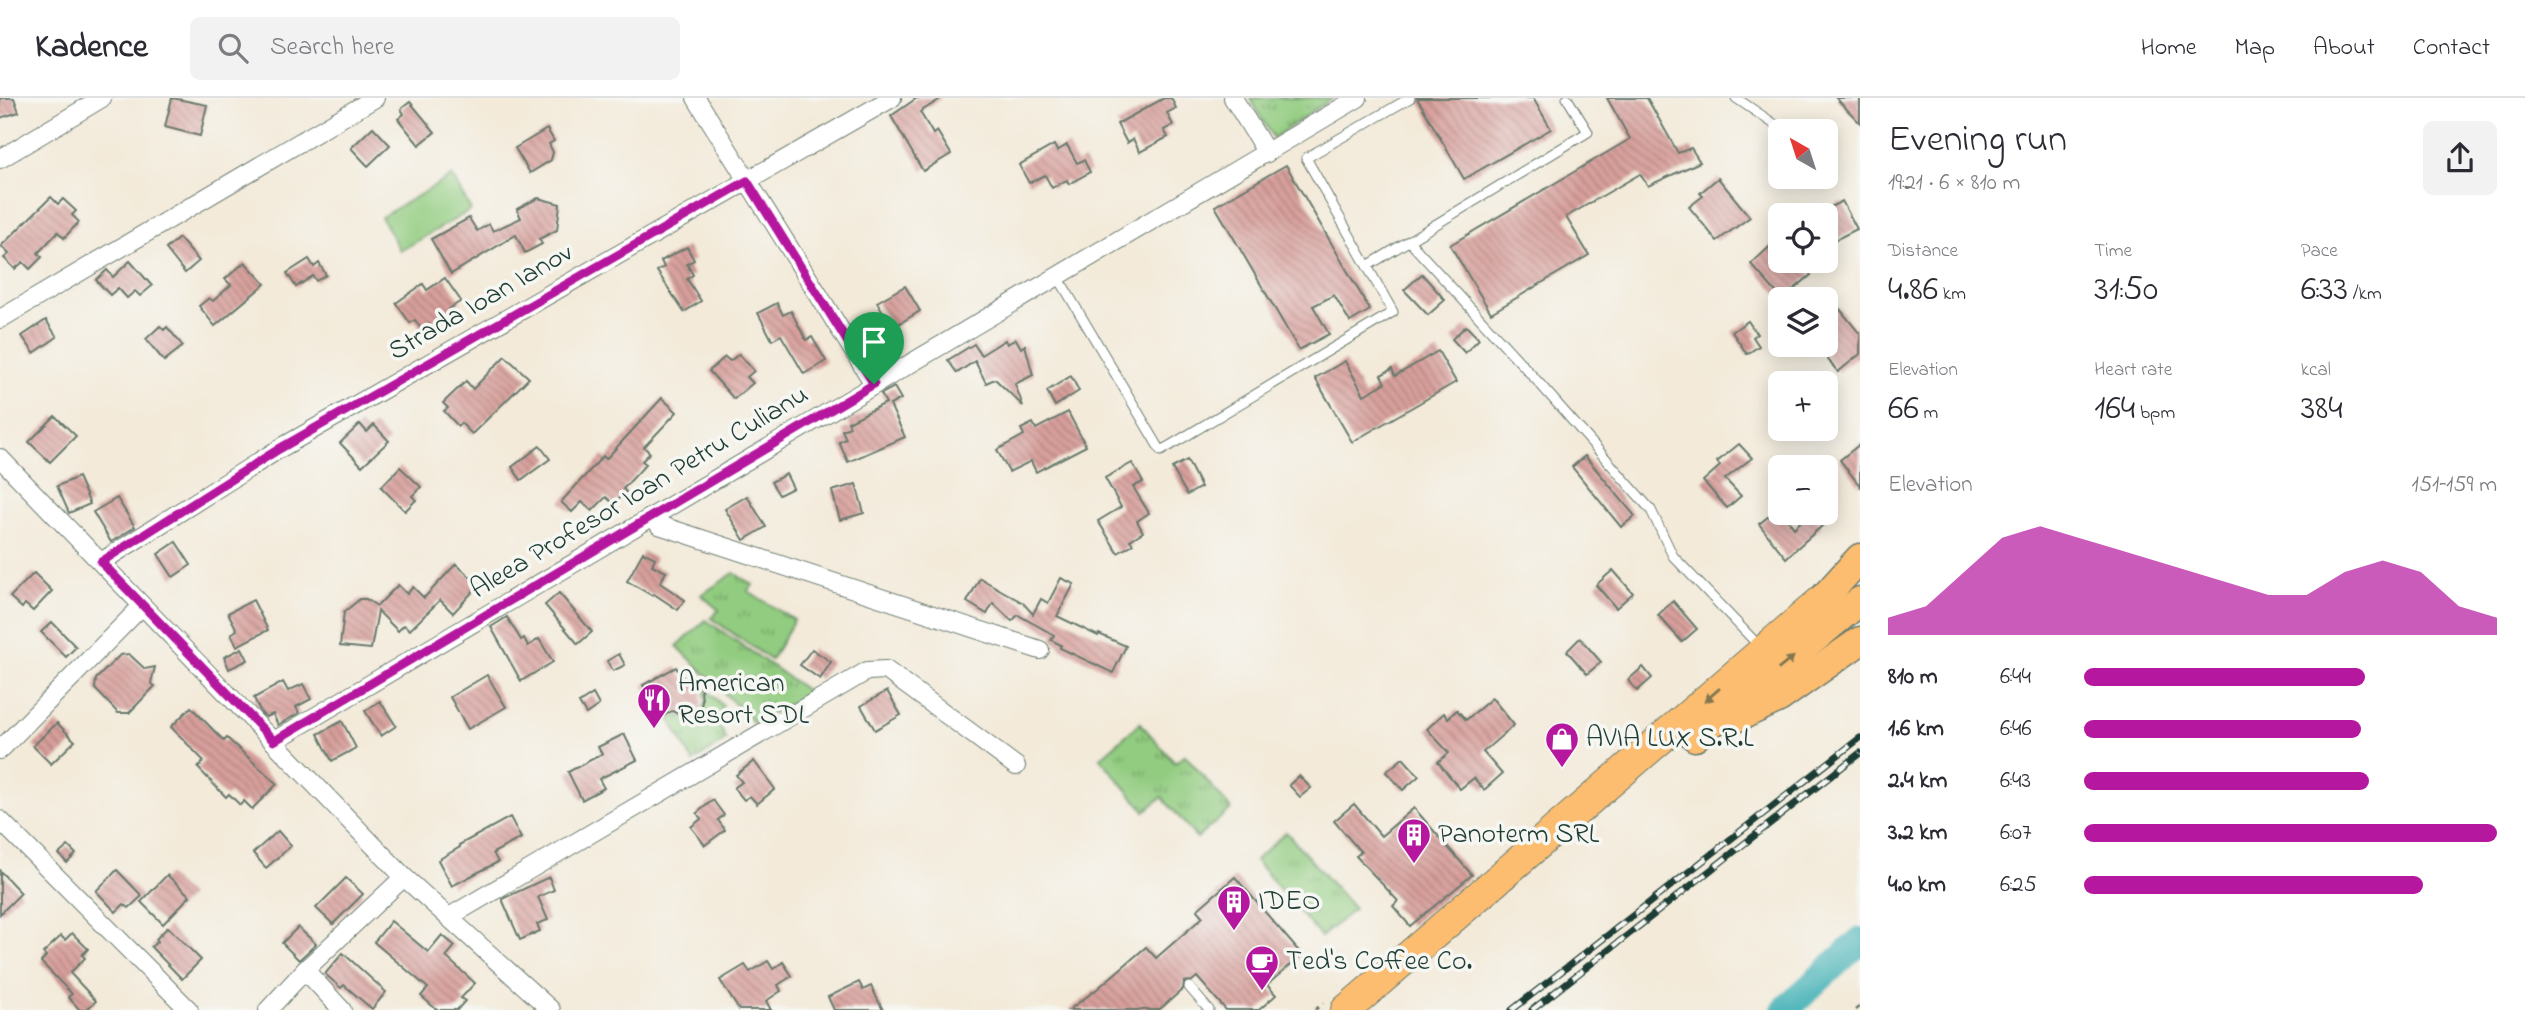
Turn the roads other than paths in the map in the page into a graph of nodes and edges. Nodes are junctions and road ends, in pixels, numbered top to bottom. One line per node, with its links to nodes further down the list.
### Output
1 (102, 98): 12 (street)
2 (375, 98): 17 (street)
3 (696, 98): 13 (street)
4 (892, 98): 13 (street, Strada Ioan Ianov)
5 (1233, 98): 11 (street)
6 (1358, 98): 11 (street, Aleea Profesor Ioan Petru Culianu)
7 (1410, 98): 15 (lane)
8 (1567, 98): 14 (lane)
9 (1736, 98): 10 (lane)
10 (1768, 120)
11 (1267, 153): 16 (street, Aleea Profesor Ioan Petru Culianu)
12 (0, 159)
13 (747, 181): 18 (street); 22 (street, Strada Ioan Ianov)
14 (1409, 241): 15 (lane); 29 (lane)
15 (1369, 265): 16 (lane)
16 (1058, 277): 18 (street, Aleea Profesor Ioan Petru Culianu)
17 (0, 319)
18 (874, 384): 20 (street, Aleea Profesor Ioan Petru Culianu)
19 (0, 458): 22 (street)
20 (655, 516): 28 (street); 31 (street, Aleea Profesor Ioan Petru Culianu)
21 (1860, 558): 24 (main road)
22 (101, 562): 26 (street)
23 (1860, 569): 24 (main road)
24 (1822, 600): 29 (highway)
25 (1860, 601): 30 (main road, one-way to 25)
26 (142, 606): 31 (street); 32 (street)
27 (1860, 641): 30 (main road)
28 (1040, 650)
29 (1763, 650): 44 (highway, one-way to 44)
30 (1695, 737): 45 (highway)
31 (274, 741): 35 (street)
32 (0, 750)
33 (1016, 766): 36 (street)
34 (0, 820): 39 (street)
35 (404, 877): 36 (street); 37 (street)
36 (449, 917): 42 (street)
37 (305, 970): 40 (street); 41 (street)
38 (1189, 987): 43 (lane)
39 (189, 1010)
40 (268, 1010)
41 (342, 1010)
42 (551, 1010)
43 (1209, 1010)
44 (1346, 1010)
45 (1375, 1010)

